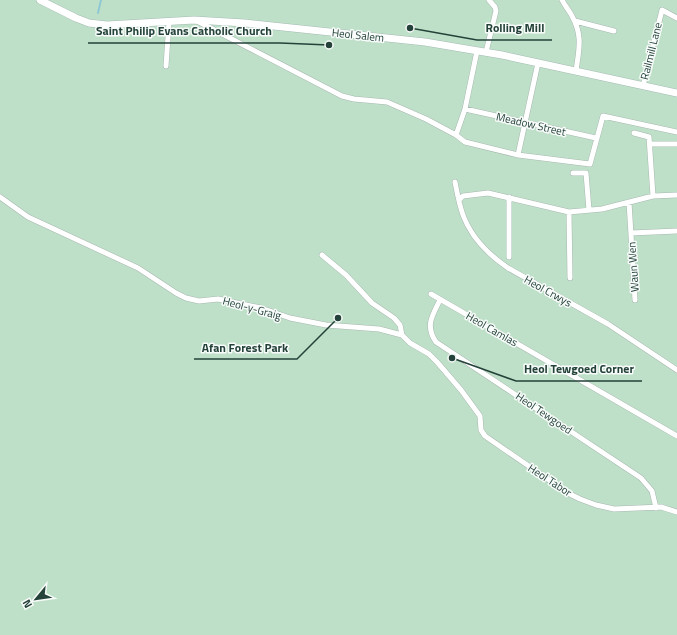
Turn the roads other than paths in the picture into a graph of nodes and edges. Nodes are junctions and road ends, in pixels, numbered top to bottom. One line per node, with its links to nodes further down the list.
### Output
1 (40, 0): 7 (main road, Heol Salem)
2 (489, 0): 10 (street)
3 (562, 0): 6 (street)
4 (677, 18): 14 (street, Railmill Lane)
5 (194, 20): 7 (main road, Heol Salem); 9 (main road, Heol Salem); 20 (street)
6 (575, 21): 8 (street); 13 (street)
7 (169, 22): 12 (street)
8 (614, 31)
9 (477, 51): 10 (main road, Heol Salem); 16 (street)
10 (486, 52): 11 (main road, Heol Salem)
11 (538, 63): 13 (main road, Heol Salem); 17 (street)
12 (166, 66)
13 (576, 71): 14 (main road, Heol Salem)
14 (643, 86): 15 (main road, Heol Salem)
15 (677, 93)
16 (465, 109): 17 (street, Meadow Street); 20 (street)
17 (525, 123): 21 (street, Meadow Street); 24 (street)
18 (677, 132): 21 (street)
19 (634, 133): 22 (street)
20 (456, 135): 24 (street)
21 (596, 138): 24 (street)
22 (650, 144): 23 (street); 28 (street)
23 (677, 144)
24 (518, 155)
25 (573, 173): 33 (street)
26 (455, 182): 31 (street, Heol Crwys)
27 (677, 195): 28 (street)
28 (653, 196): 32 (street)
29 (0, 197): 43 (street, Heol-y-Graig)
30 (508, 197): 31 (street); 34 (street); 38 (street)
31 (459, 200): 44 (street, Heol Crwys)
32 (629, 202): 33 (street); 36 (street, Waun Wen)
33 (589, 210): 34 (street)
34 (569, 212): 39 (street)
35 (677, 231): 36 (street, Waun Wen)
36 (631, 233): 42 (street, Waun Wen)
37 (322, 255): 43 (street)
38 (510, 257)
39 (570, 278)
40 (431, 294): 41 (street, Heol Camlas)
41 (440, 300): 46 (street, Heol Camlas); 47 (street, Heol Tewgoed)
42 (636, 300)
43 (402, 335): 45 (street, Heol-y-Graig)
44 (677, 370)
45 (481, 430): 47 (street, Heol Tabor)
46 (677, 436)
47 (656, 508): 48 (street, Heol Tabor)
48 (677, 512)

